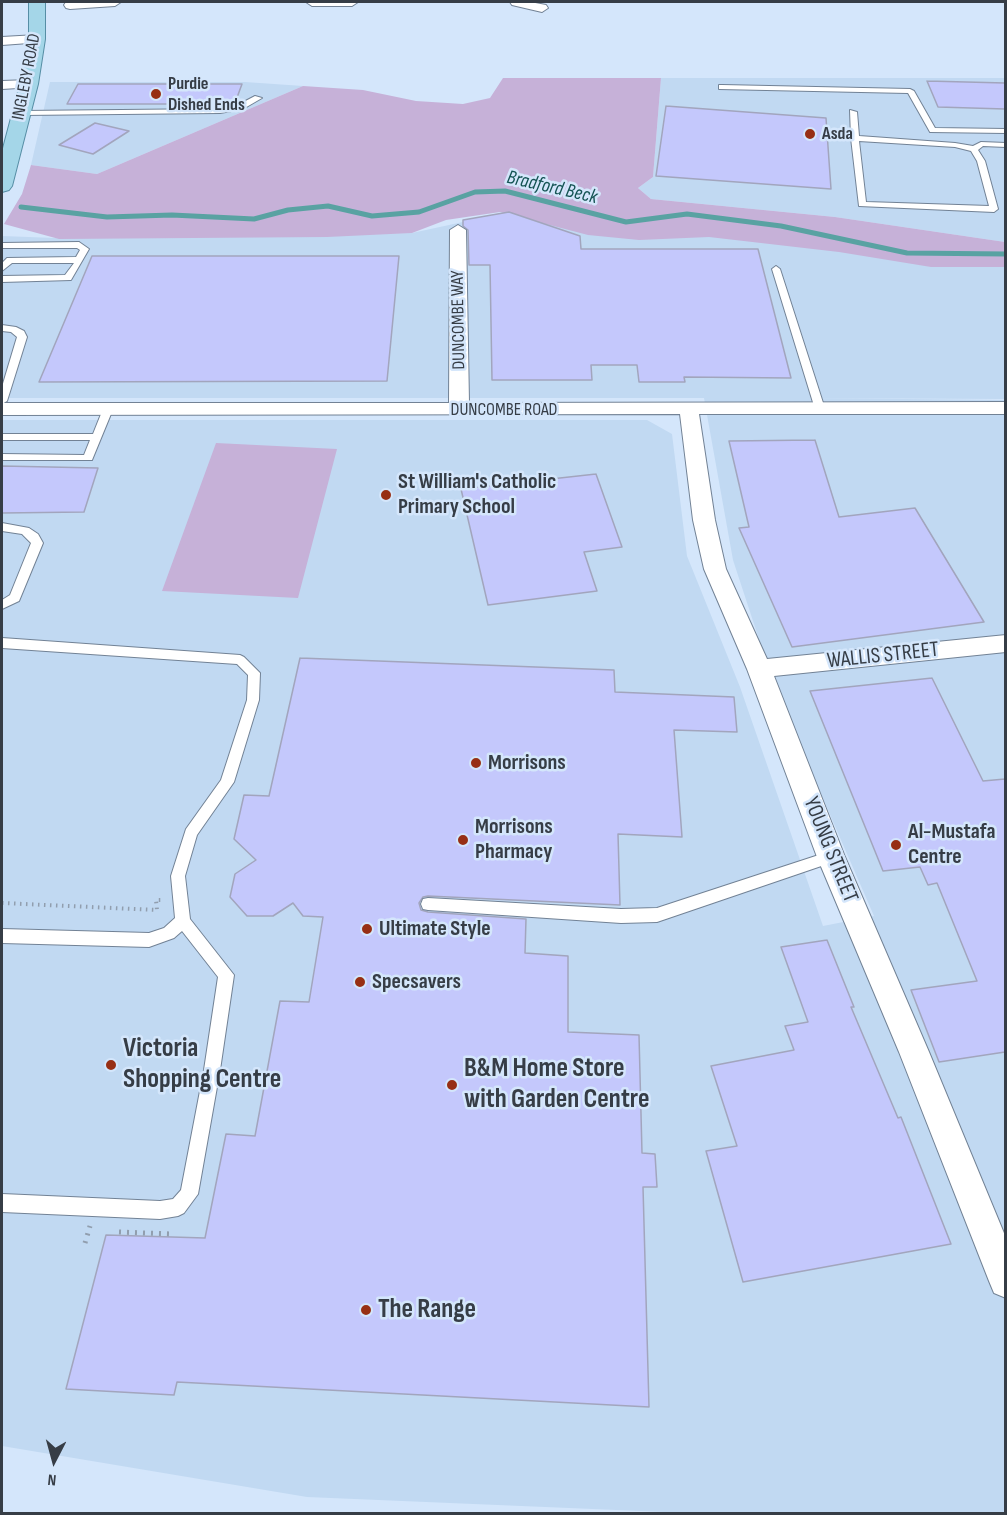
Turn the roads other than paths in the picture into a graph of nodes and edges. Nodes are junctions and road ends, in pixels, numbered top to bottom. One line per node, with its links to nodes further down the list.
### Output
1 (37, 2): 8 (main road, INGLEBY ROAD)
2 (115, 2): 6 (street)
3 (312, 2): 4 (street)
4 (352, 2)
5 (516, 2): 7 (street)
6 (70, 5)
7 (542, 8)
8 (37, 39): 9 (street); 10 (main road, INGLEBY ROAD)
9 (2, 41)
10 (28, 84): 11 (street); 15 (main road, INGLEBY ROAD)
11 (2, 85)
12 (722, 87): 16 (lane)
13 (258, 98): 15 (lane)
14 (853, 112): 17 (lane)
15 (22, 113): 20 (main road, INGLEBY ROAD)
16 (1005, 131)
17 (855, 138): 19 (lane); 19 (lane)
18 (1005, 145): 19 (lane)
19 (974, 149)
20 (2, 181)
21 (458, 230): 34 (street, DUNCOMBE WAY)
22 (2, 245): 23 (lane)
23 (80, 260): 24 (lane); 26 (lane)
24 (2, 268)
25 (776, 269): 33 (lane)
26 (2, 279)
27 (2, 328): 28 (lane)
28 (2, 401)
29 (1005, 408): 33 (street, DUNCOMBE ROAD)
30 (2, 409): 31 (street, DUNCOMBE ROAD)
31 (108, 409): 34 (street, DUNCOMBE ROAD); 36 (lane)
32 (689, 409): 33 (street, DUNCOMBE ROAD); 34 (street, DUNCOMBE ROAD); 42 (street, YOUNG STREET)
33 (820, 409)
34 (459, 410)
35 (2, 437): 36 (lane)
36 (97, 437): 37 (lane)
37 (2, 457)
38 (2, 527): 39 (lane)
39 (2, 605)
40 (2, 643): 45 (lane)
41 (1005, 643): 42 (street, WALLIS STREET)
42 (759, 669): 43 (street, YOUNG STREET)
43 (831, 857): 44 (lane); 48 (street, YOUNG STREET)
44 (428, 904)
45 (183, 921): 46 (lane); 47 (lane)
46 (2, 936)
47 (2, 1203)
48 (1005, 1281)

